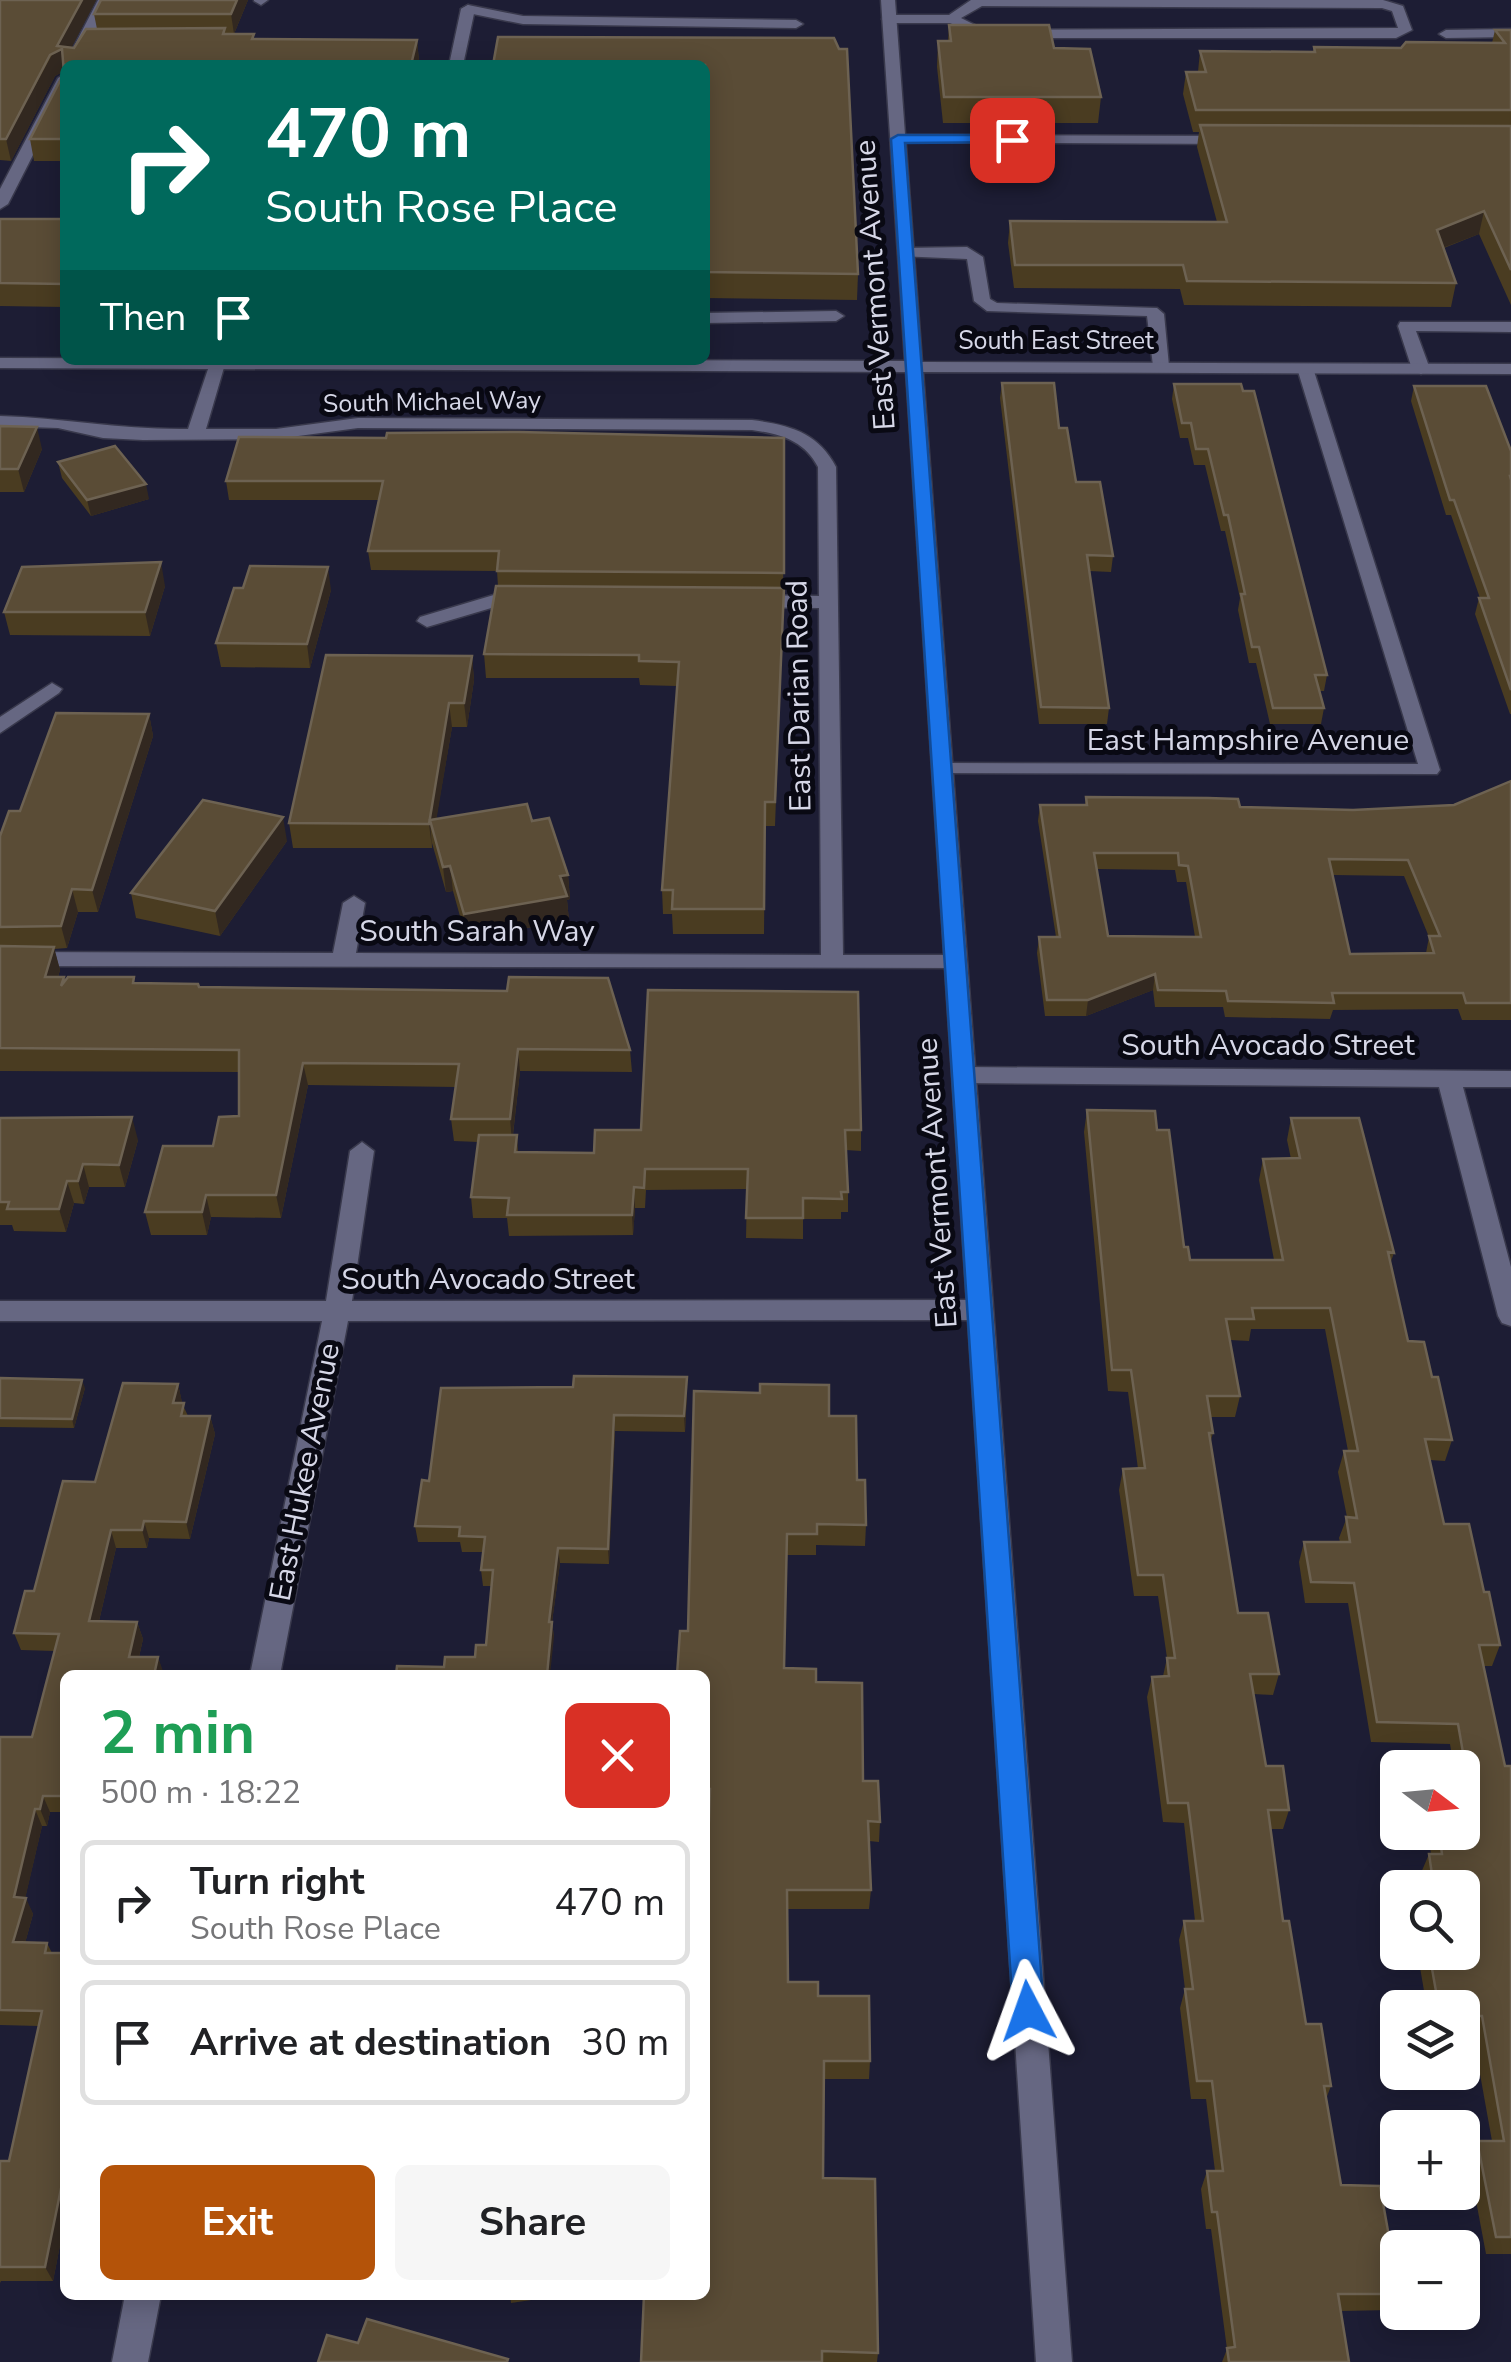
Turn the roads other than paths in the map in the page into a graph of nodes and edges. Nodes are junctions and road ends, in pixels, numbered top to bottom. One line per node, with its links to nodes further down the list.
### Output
1 (105, 0): 12 (street)
2 (497, 0): 5 (street)
3 (888, 0): 7 (street, East Vermont Avenue)
4 (1149, 3): 6 (street); 10 (street); 10 (street)
5 (468, 10): 8 (street); 13 (street)
6 (952, 19): 7 (street); 10 (street)
7 (889, 20): 15 (street, East Vermont Avenue)
8 (796, 24)
9 (1511, 33): 11 (street)
10 (1155, 34)
11 (1446, 34)
12 (76, 60)
13 (457, 60)
14 (60, 88): 17 (street)
15 (898, 139): 16 (street); 18 (street, East Vermont Avenue)
16 (1253, 140)
17 (0, 204)
18 (904, 253): 26 (street, East Vermont Avenue); 27 (street)
19 (836, 316): 20 (street)
20 (710, 318)
21 (1511, 327): 29 (street)
22 (0, 363): 23 (street, South East Street)
23 (60, 363)
24 (710, 364): 26 (street, South East Street)
25 (217, 365): 32 (street)
26 (911, 366): 27 (street, South East Street); 40 (street, East Vermont Avenue)
27 (1162, 366): 28 (street, South East Street)
28 (1305, 368): 29 (street, South East Street); 40 (street, East Hampshire Avenue)
29 (1421, 369): 30 (street, South East Street)
30 (1511, 369)
31 (0, 420): 32 (street, South Michael Way)
32 (195, 434): 33 (street, South Michael Way)
33 (805, 437): 36 (street, East Darian Road)
34 (555, 600): 37 (street)
35 (730, 601): 36 (street)
36 (828, 602): 44 (street, East Darian Road)
37 (426, 622)
38 (52, 689): 39 (street)
39 (0, 727)
40 (944, 770): 45 (street, East Vermont Avenue)
41 (354, 902): 43 (street)
42 (0, 960): 43 (street, South Sarah Way)
43 (343, 960): 44 (street, South Sarah Way)
44 (832, 963): 45 (street, South Sarah Way)
45 (954, 964): 46 (street, East Vermont Avenue)
46 (965, 1075): 47 (street, South Avocado Street); 50 (street, East Vermont Avenue)
47 (1450, 1078): 48 (street, South Avocado Street); 53 (street)
48 (1511, 1080)
49 (362, 1151): 52 (street, East Hukee Avenue)
50 (977, 1310): 52 (street, South Avocado Street); 57 (street, East Vermont Avenue)
51 (0, 1311): 52 (street, South Avocado Street)
52 (337, 1312): 54 (street, East Hukee Avenue)
53 (1511, 1316)
54 (267, 1670)
55 (142, 2300): 56 (street)
56 (130, 2362)
57 (1054, 2362)

